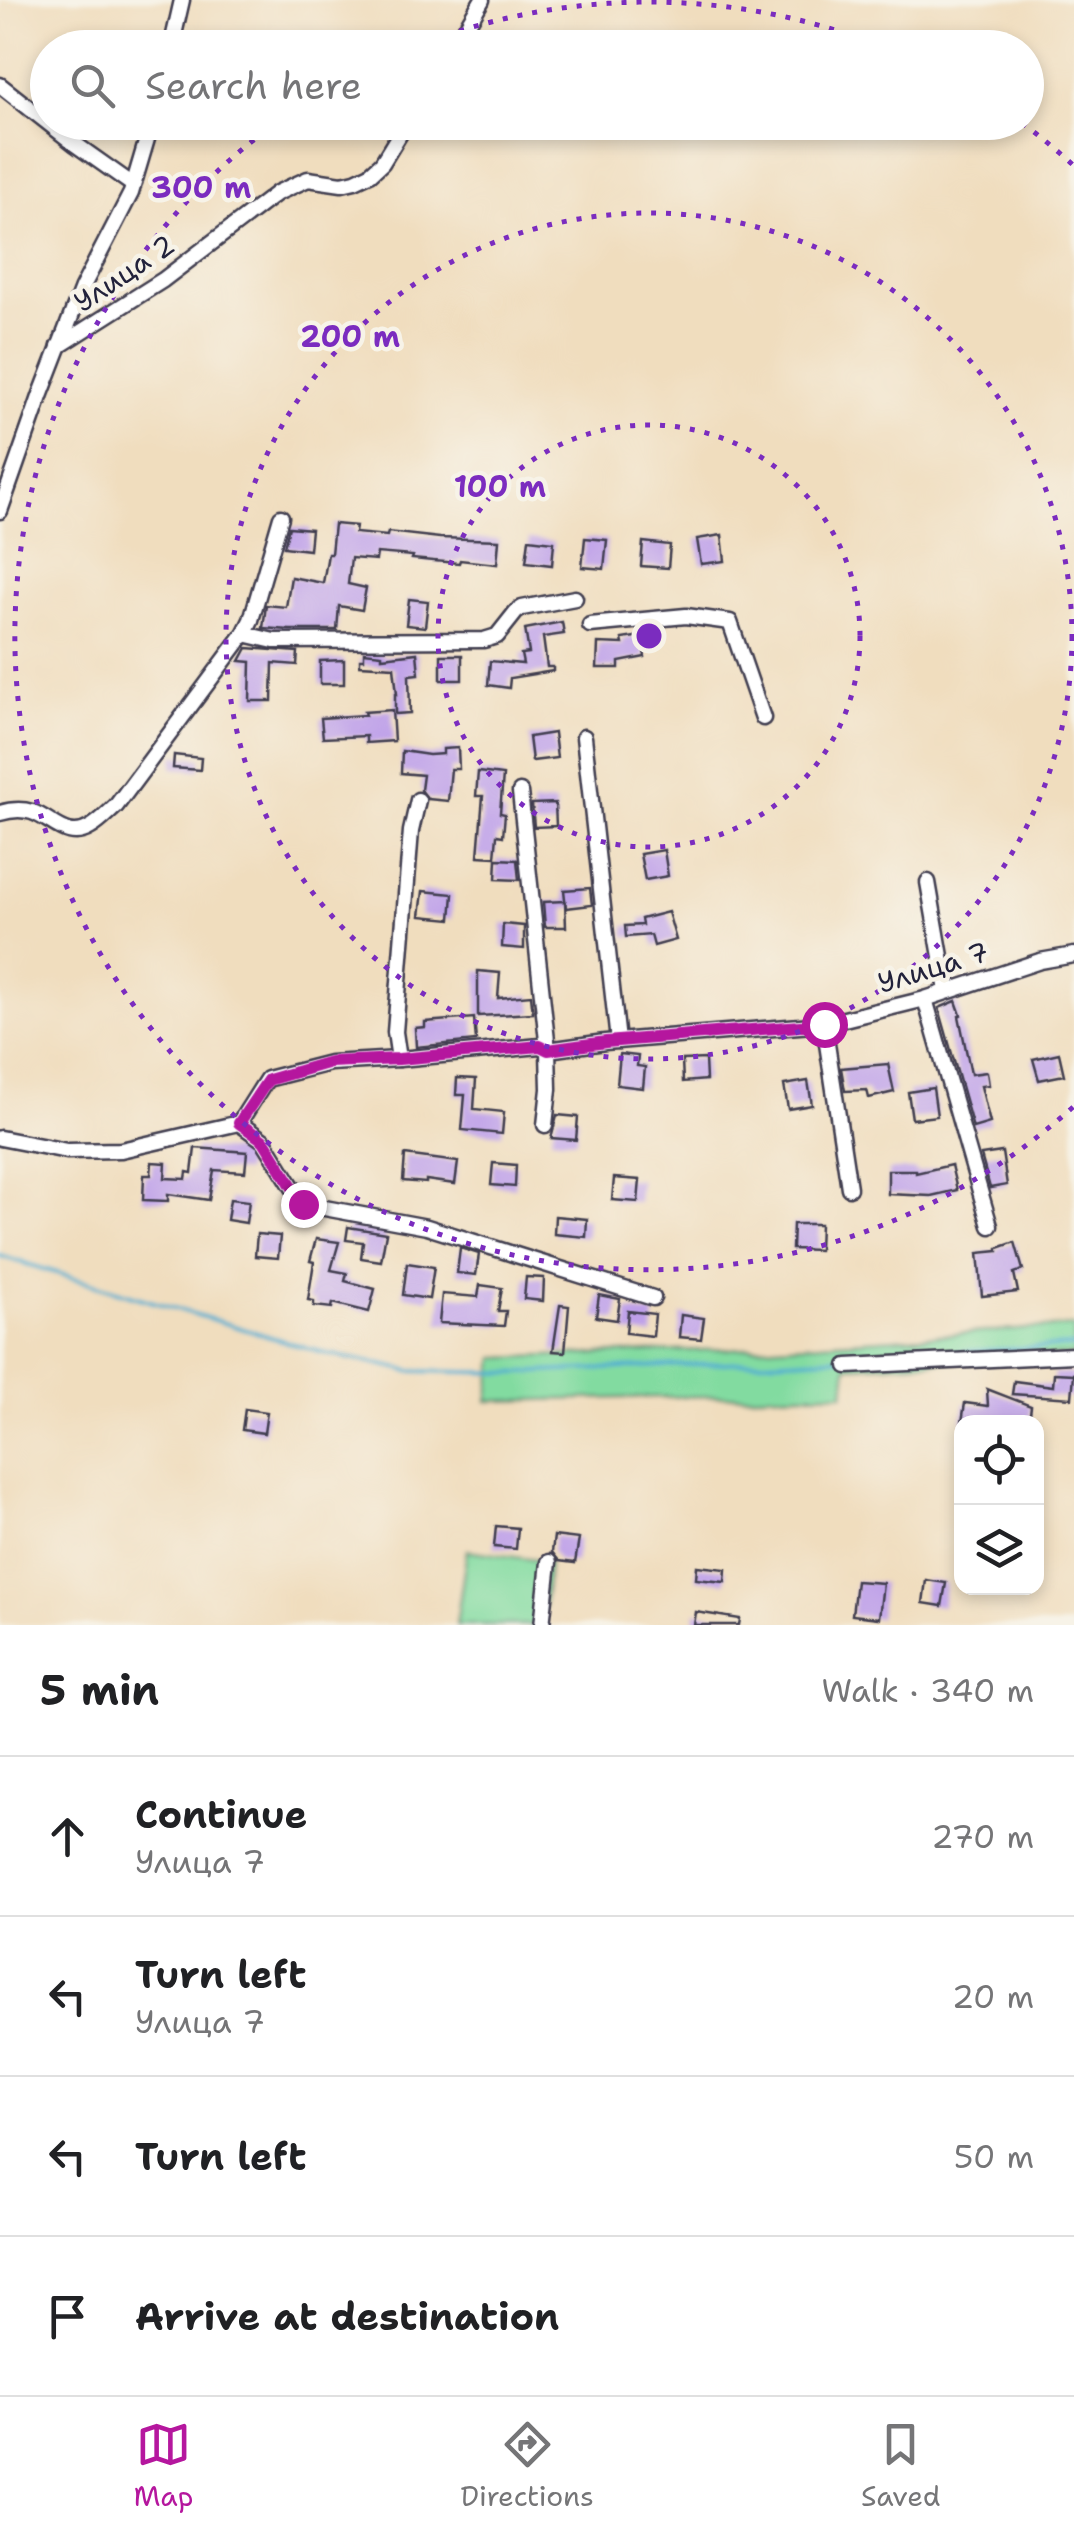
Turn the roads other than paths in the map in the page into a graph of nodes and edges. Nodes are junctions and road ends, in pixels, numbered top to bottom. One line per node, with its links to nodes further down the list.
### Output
1 (182, 0): 3 (street)
2 (482, 0): 4 (street)
3 (175, 30)
4 (464, 30)
5 (0, 86): 6 (street)
6 (30, 108)
7 (73, 140): 10 (street)
8 (147, 140): 10 (street)
9 (396, 140): 11 (street, Улица 2)
10 (133, 185): 11 (street)
11 (60, 346): 12 (street)
12 (0, 511)
13 (281, 516): 16 (street)
14 (575, 598): 16 (street)
15 (590, 626): 17 (street)
16 (244, 634): 21 (street)
17 (763, 718)
18 (584, 738): 27 (street)
19 (520, 792): 28 (street)
20 (418, 800): 29 (street)
21 (0, 812)
22 (928, 882): 24 (street)
23 (1074, 955): 24 (street, Улица 7)
24 (947, 991): 25 (street, Улица 7)
25 (925, 998): 26 (street, Улица 7); 34 (street)
26 (824, 1024): 27 (street, Улица 7); 33 (street)
27 (618, 1041): 28 (street, Улица 7)
28 (548, 1050): 29 (street, Улица 7); 31 (street)
29 (399, 1059): 30 (street, Улица 7)
30 (239, 1123): 32 (street); 35 (street)
31 (545, 1126)
32 (0, 1138)
33 (849, 1188)
34 (990, 1226)
35 (652, 1298)
36 (1074, 1355): 37 (street)
37 (847, 1366)
38 (550, 1562): 39 (street)
39 (542, 1625)

